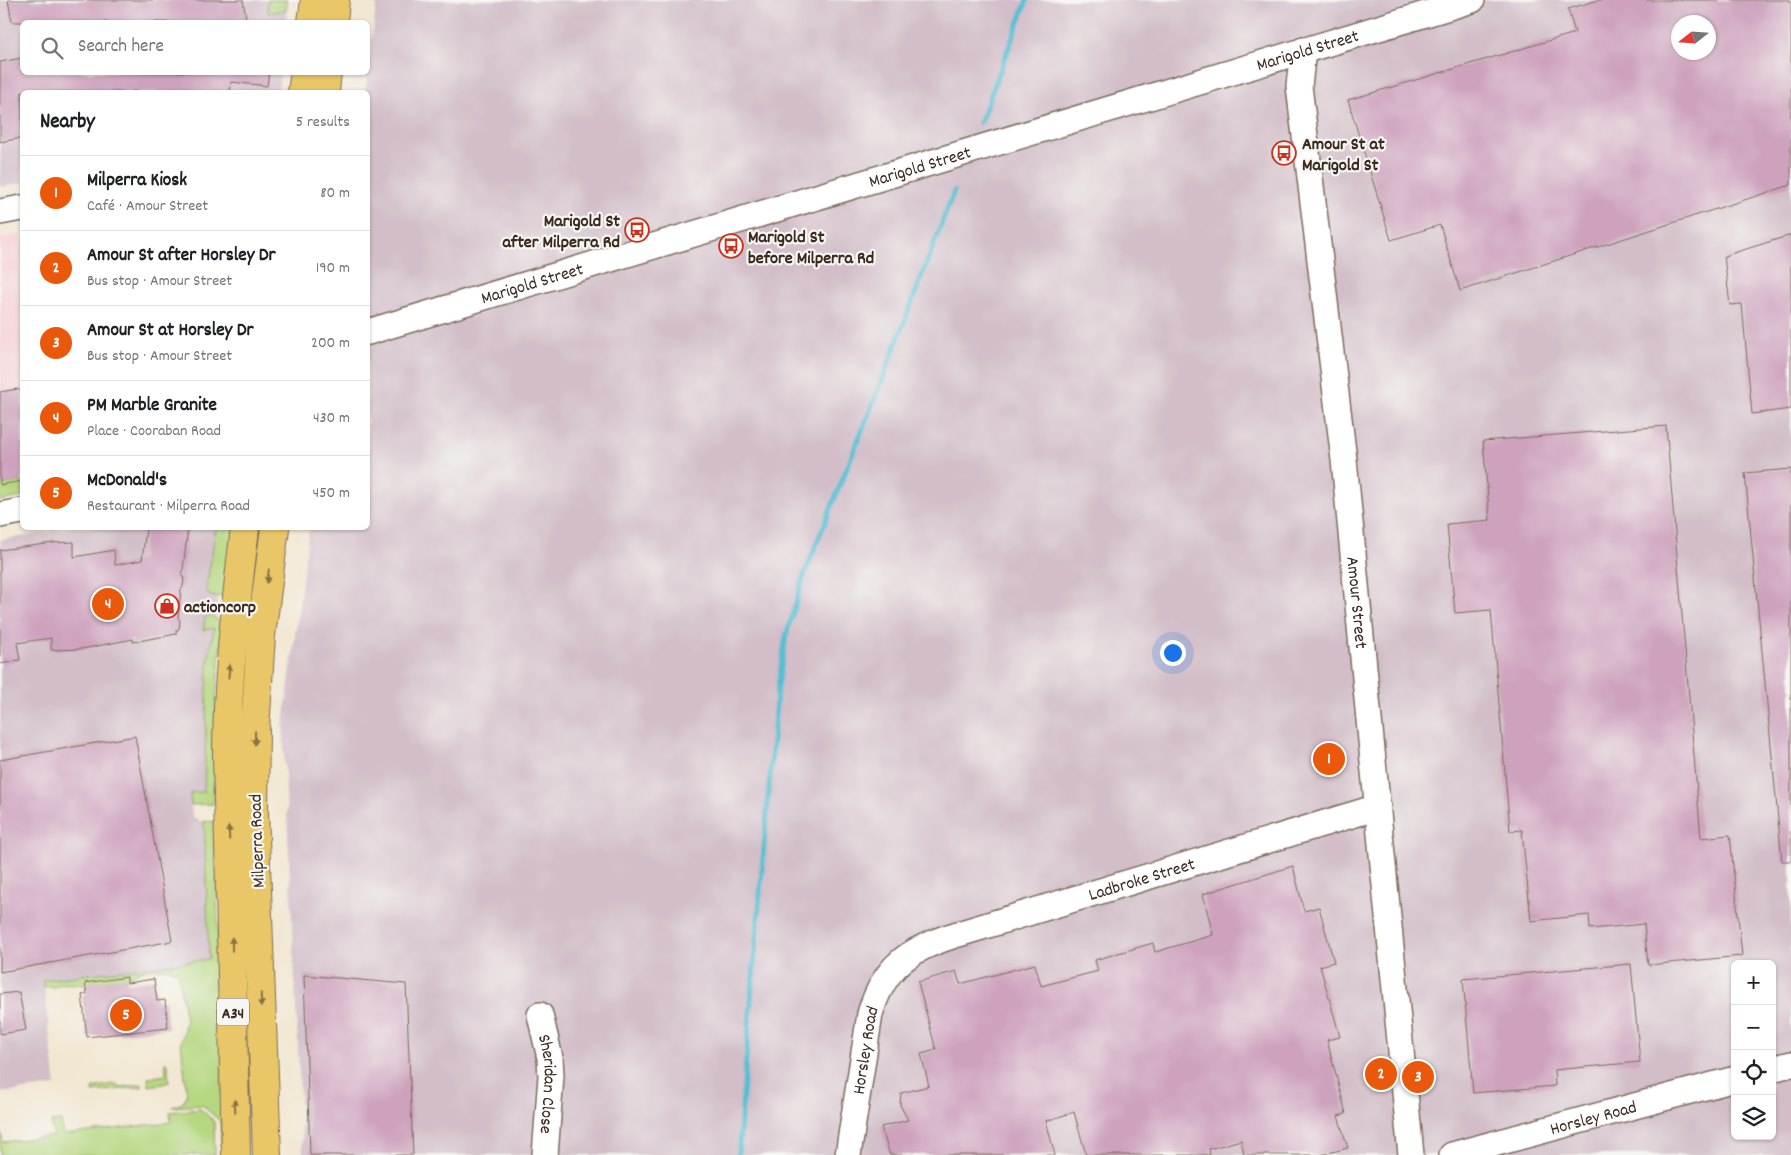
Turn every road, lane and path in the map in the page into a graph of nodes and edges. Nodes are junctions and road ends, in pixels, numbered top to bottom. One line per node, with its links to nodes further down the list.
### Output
1 (315, 0): 4 (highway)
2 (335, 0): 5 (highway)
3 (1472, 0): 6 (street, Marigold Street)
4 (312, 20)
5 (333, 20)
6 (1303, 50): 13 (street, Marigold Street); 18 (street, Amour Street)
7 (305, 75): 9 (highway)
8 (327, 75): 10 (highway)
9 (302, 90)
10 (325, 90)
11 (20, 208): 12 (street)
12 (0, 212)
13 (370, 331)
14 (20, 511): 15 (street)
15 (0, 515)
16 (245, 530): 24 (highway, Milperra Road / A34, one-way to 16)
17 (275, 530): 25 (highway, Milperra Road / A34, one-way to 25)
18 (1378, 807): 19 (street, Ladbroke Street); 28 (street, Amour Street)
19 (906, 956): 27 (street, Horsley Road)
20 (540, 1015): 26 (street, Sheridan Close)
21 (1791, 1064): 22 (street)
22 (1776, 1068)
23 (1731, 1080): 29 (street, Horsley Road)
24 (236, 1155)
25 (267, 1155)
26 (545, 1155)
27 (848, 1155)
28 (1411, 1155)
29 (1452, 1155)

